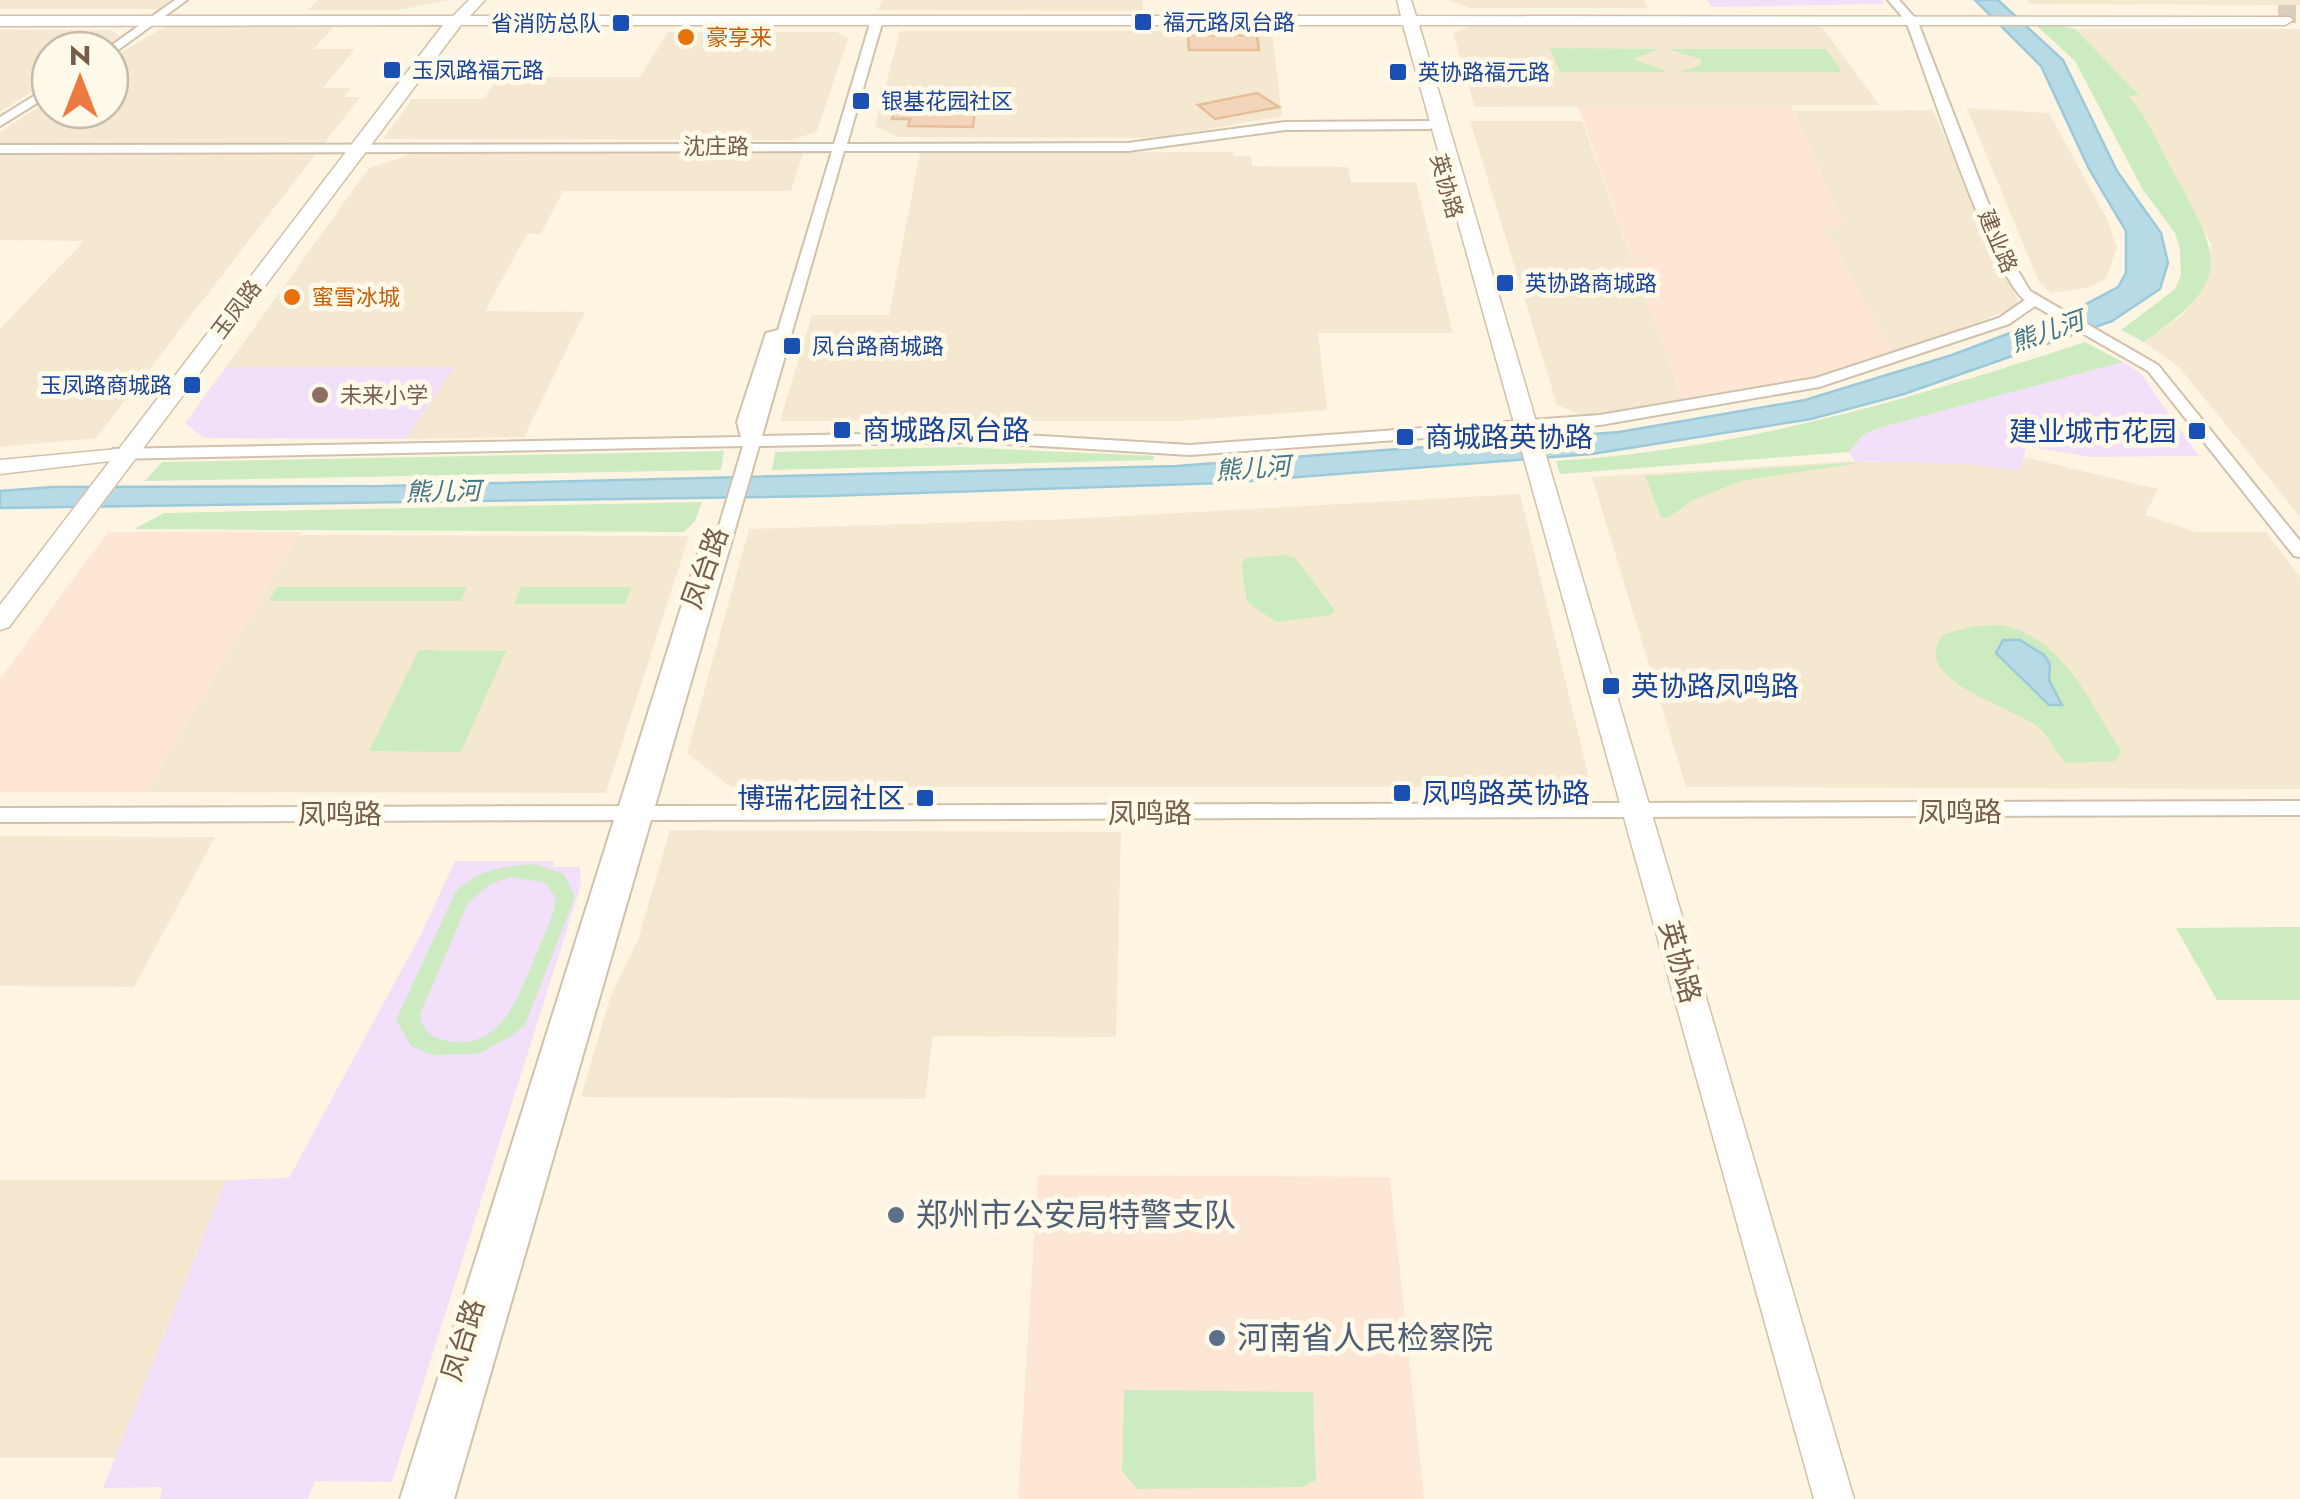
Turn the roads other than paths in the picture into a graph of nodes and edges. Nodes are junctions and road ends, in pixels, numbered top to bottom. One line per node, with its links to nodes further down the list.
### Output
1 (182, 0): 10 (street)
2 (478, 0): 6 (street, 玉凤路)
3 (1892, 0): 7 (street, 建业路)
4 (2300, 8): 8 (street)
5 (1402, 12): 6 (street); 7 (street); 11 (street); 16 (street, 英协路); 21 (street, 英协路)
6 (455, 15): 10 (street); 11 (street); 18 (street, 玉凤路)
7 (1910, 17): 8 (street); 20 (street, 建业路)
8 (2024, 17): 12 (street); 12 (street)
9 (0, 19): 10 (street)
10 (159, 19): 13 (street)
11 (877, 20): 17 (street, 凤台路)
12 (2288, 20)
13 (130, 38)
14 (30, 103): 15 (street)
15 (0, 122)
16 (1430, 125): 17 (street, 沈庄路); 21 (street, 英协路)
17 (837, 146): 18 (street, 沈庄路); 22 (street, 凤台路)
18 (351, 148): 19 (street, 沈庄路); 24 (street, 玉凤路)
19 (0, 149)
20 (2032, 302): 21 (street); 26 (street, 建业路)
21 (1524, 429): 22 (street); 30 (street, 英协路)
22 (750, 441): 24 (street); 31 (street, 凤台路)
23 (0, 463): 24 (street)
24 (112, 464): 25 (street, 玉凤路)
25 (70, 518): 27 (street, 玉凤路); 28 (street, 玉凤路)
26 (2300, 552)
27 (0, 599)
28 (0, 622)
29 (2300, 808): 30 (street, 凤鸣路)
30 (1636, 812): 31 (street, 凤鸣路); 35 (street, 英协路)
31 (633, 814): 32 (street, 凤鸣路); 33 (street, 凤台路); 34 (street, 凤台路)
32 (0, 815)
33 (416, 1499)
34 (439, 1499)
35 (1834, 1499)

